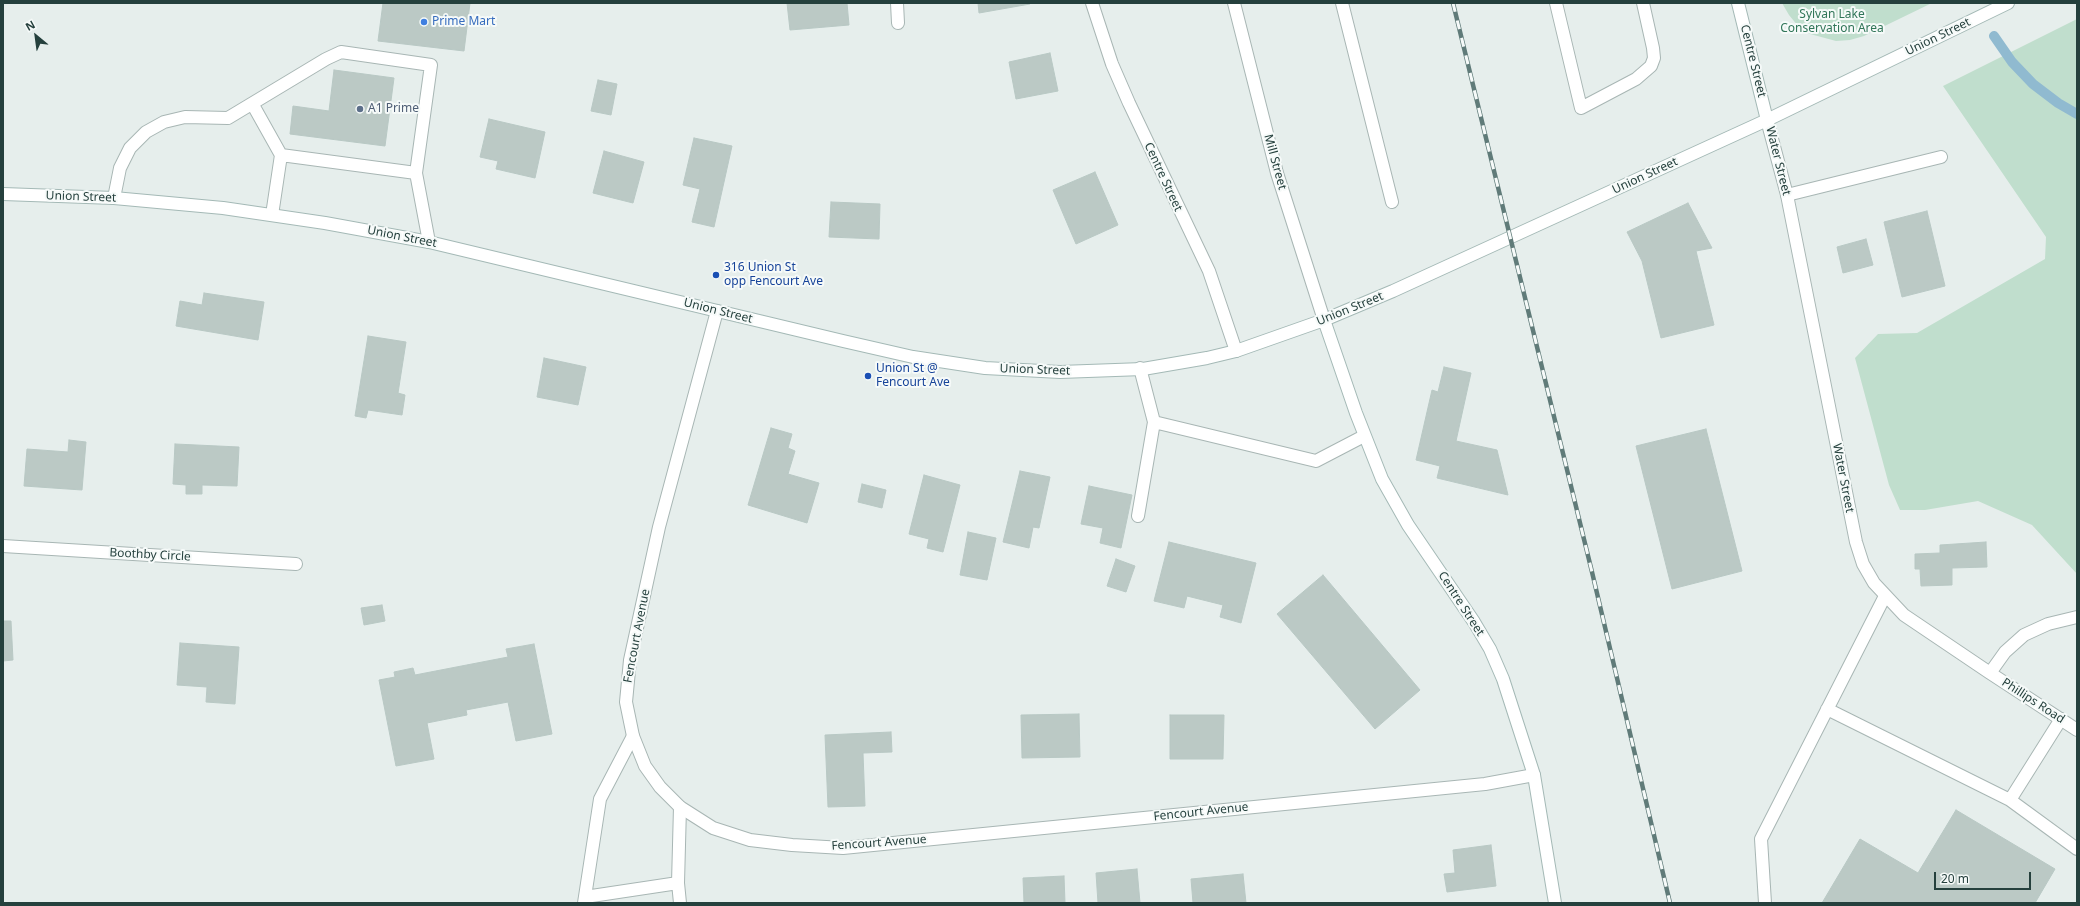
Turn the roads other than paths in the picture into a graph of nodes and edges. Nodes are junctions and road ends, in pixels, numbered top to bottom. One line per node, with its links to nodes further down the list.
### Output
1 (897, 3): 9 (street)
2 (1092, 3): 23 (street, Centre Street)
3 (1234, 3): 22 (street, Mill Street)
4 (1342, 3): 18 (street)
5 (1556, 3): 6 (street)
6 (1643, 3)
7 (1738, 3): 11 (street, Centre Street)
8 (2008, 3): 11 (street, Union Street)
9 (898, 23)
10 (253, 105): 12 (street); 14 (street); 17 (street)
11 (1767, 120): 16 (street, Water Street); 22 (street, Union Street)
12 (281, 155): 14 (street); 19 (street)
13 (1941, 157): 16 (street)
14 (416, 173): 20 (street)
15 (3, 194): 17 (street, Union Street)
16 (1787, 195): 30 (street, Water Street)
17 (114, 198): 19 (street, Union Street)
18 (1392, 202)
19 (272, 215): 20 (street, Union Street)
20 (429, 242): 21 (street, Union Street)
21 (717, 311): 24 (street, Union Street); 36 (street, Fencourt Avenue)
22 (1324, 320): 23 (street, Union Street); 26 (street, Centre Street)
23 (1236, 351): 24 (street, Union Street)
24 (1140, 368): 25 (street)
25 (1154, 422): 26 (street); 27 (street)
26 (1364, 436): 37 (street, Centre Street)
27 (1138, 516)
28 (3, 546): 29 (street, Boothby Circle)
29 (296, 564)
30 (1885, 596): 32 (street, Water Street); 33 (street)
31 (2077, 617): 32 (street)
32 (1990, 674): 34 (street, Phillips Road)
33 (1827, 709): 38 (street); 45 (street)
34 (2061, 719): 35 (street, Phillips Road); 38 (street)
35 (2077, 730)
36 (633, 736): 39 (street, Fencourt Avenue); 42 (street)
37 (1534, 775): 39 (street, Fencourt Avenue); 44 (street, Centre Street)
38 (2010, 800): 40 (street)
39 (680, 807): 41 (street)
40 (2077, 849)
41 (678, 883): 42 (street); 43 (street)
42 (585, 900)
43 (680, 903)
44 (1555, 903)
45 (1765, 903)

